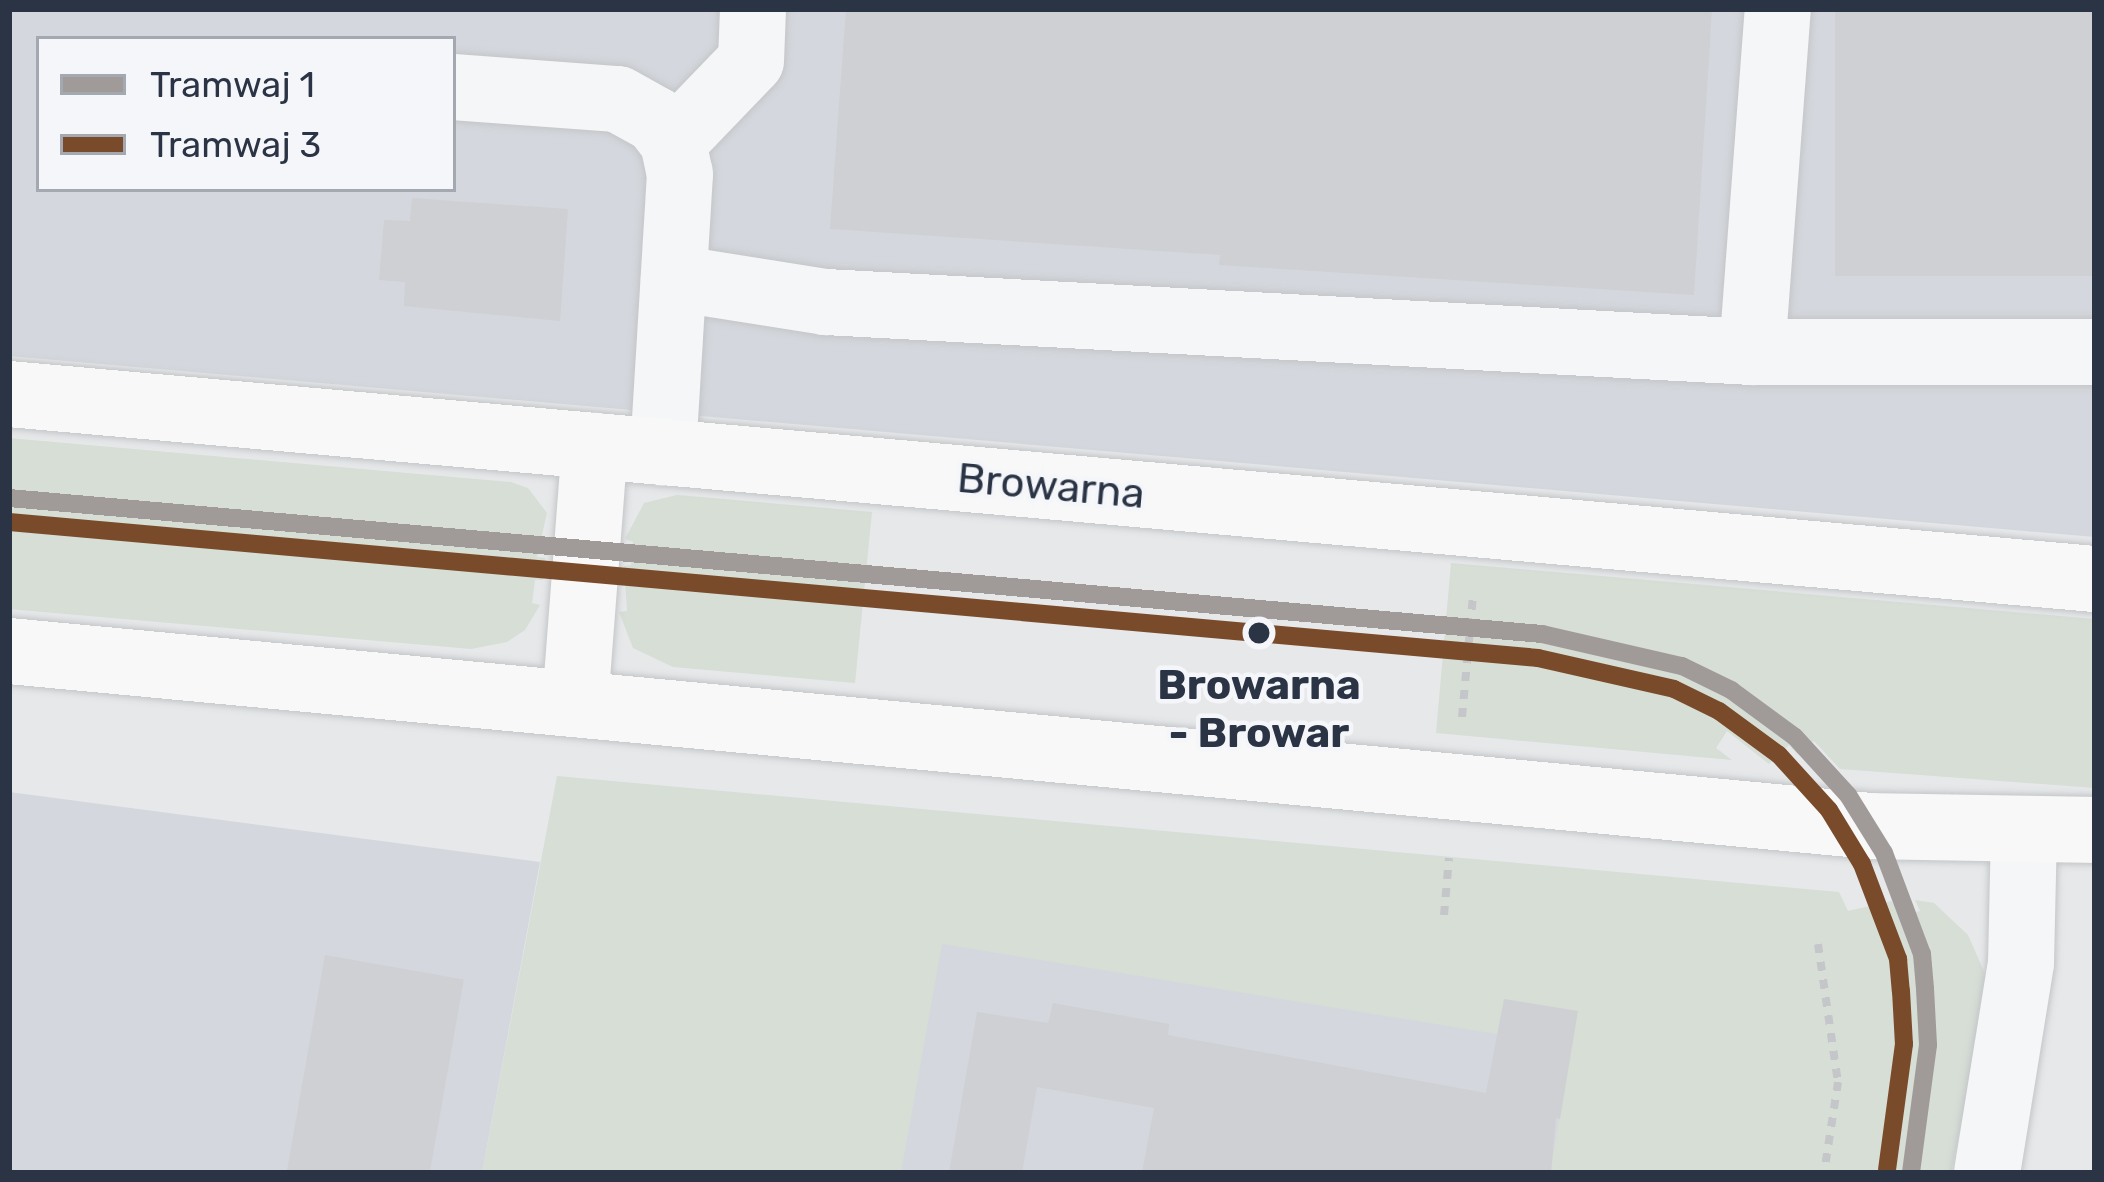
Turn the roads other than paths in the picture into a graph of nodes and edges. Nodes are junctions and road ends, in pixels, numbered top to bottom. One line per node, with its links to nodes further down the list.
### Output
1 (753, 9): 4 (street)
2 (1778, 9): 6 (street)
3 (456, 87): 4 (street)
4 (674, 142): 5 (street)
5 (674, 278): 6 (street); 10 (street)
6 (1751, 352): 7 (street)
7 (2095, 352)
8 (9, 394): 9 (main road, Browarna)
9 (595, 446): 10 (main road, Browarna); 13 (main road)
10 (663, 452): 11 (main road, Browarna)
11 (2094, 579)
12 (9, 651): 13 (main road)
13 (575, 704): 14 (main road)
14 (2024, 830): 15 (main road); 16 (street)
15 (2095, 830)
16 (1987, 1173)

